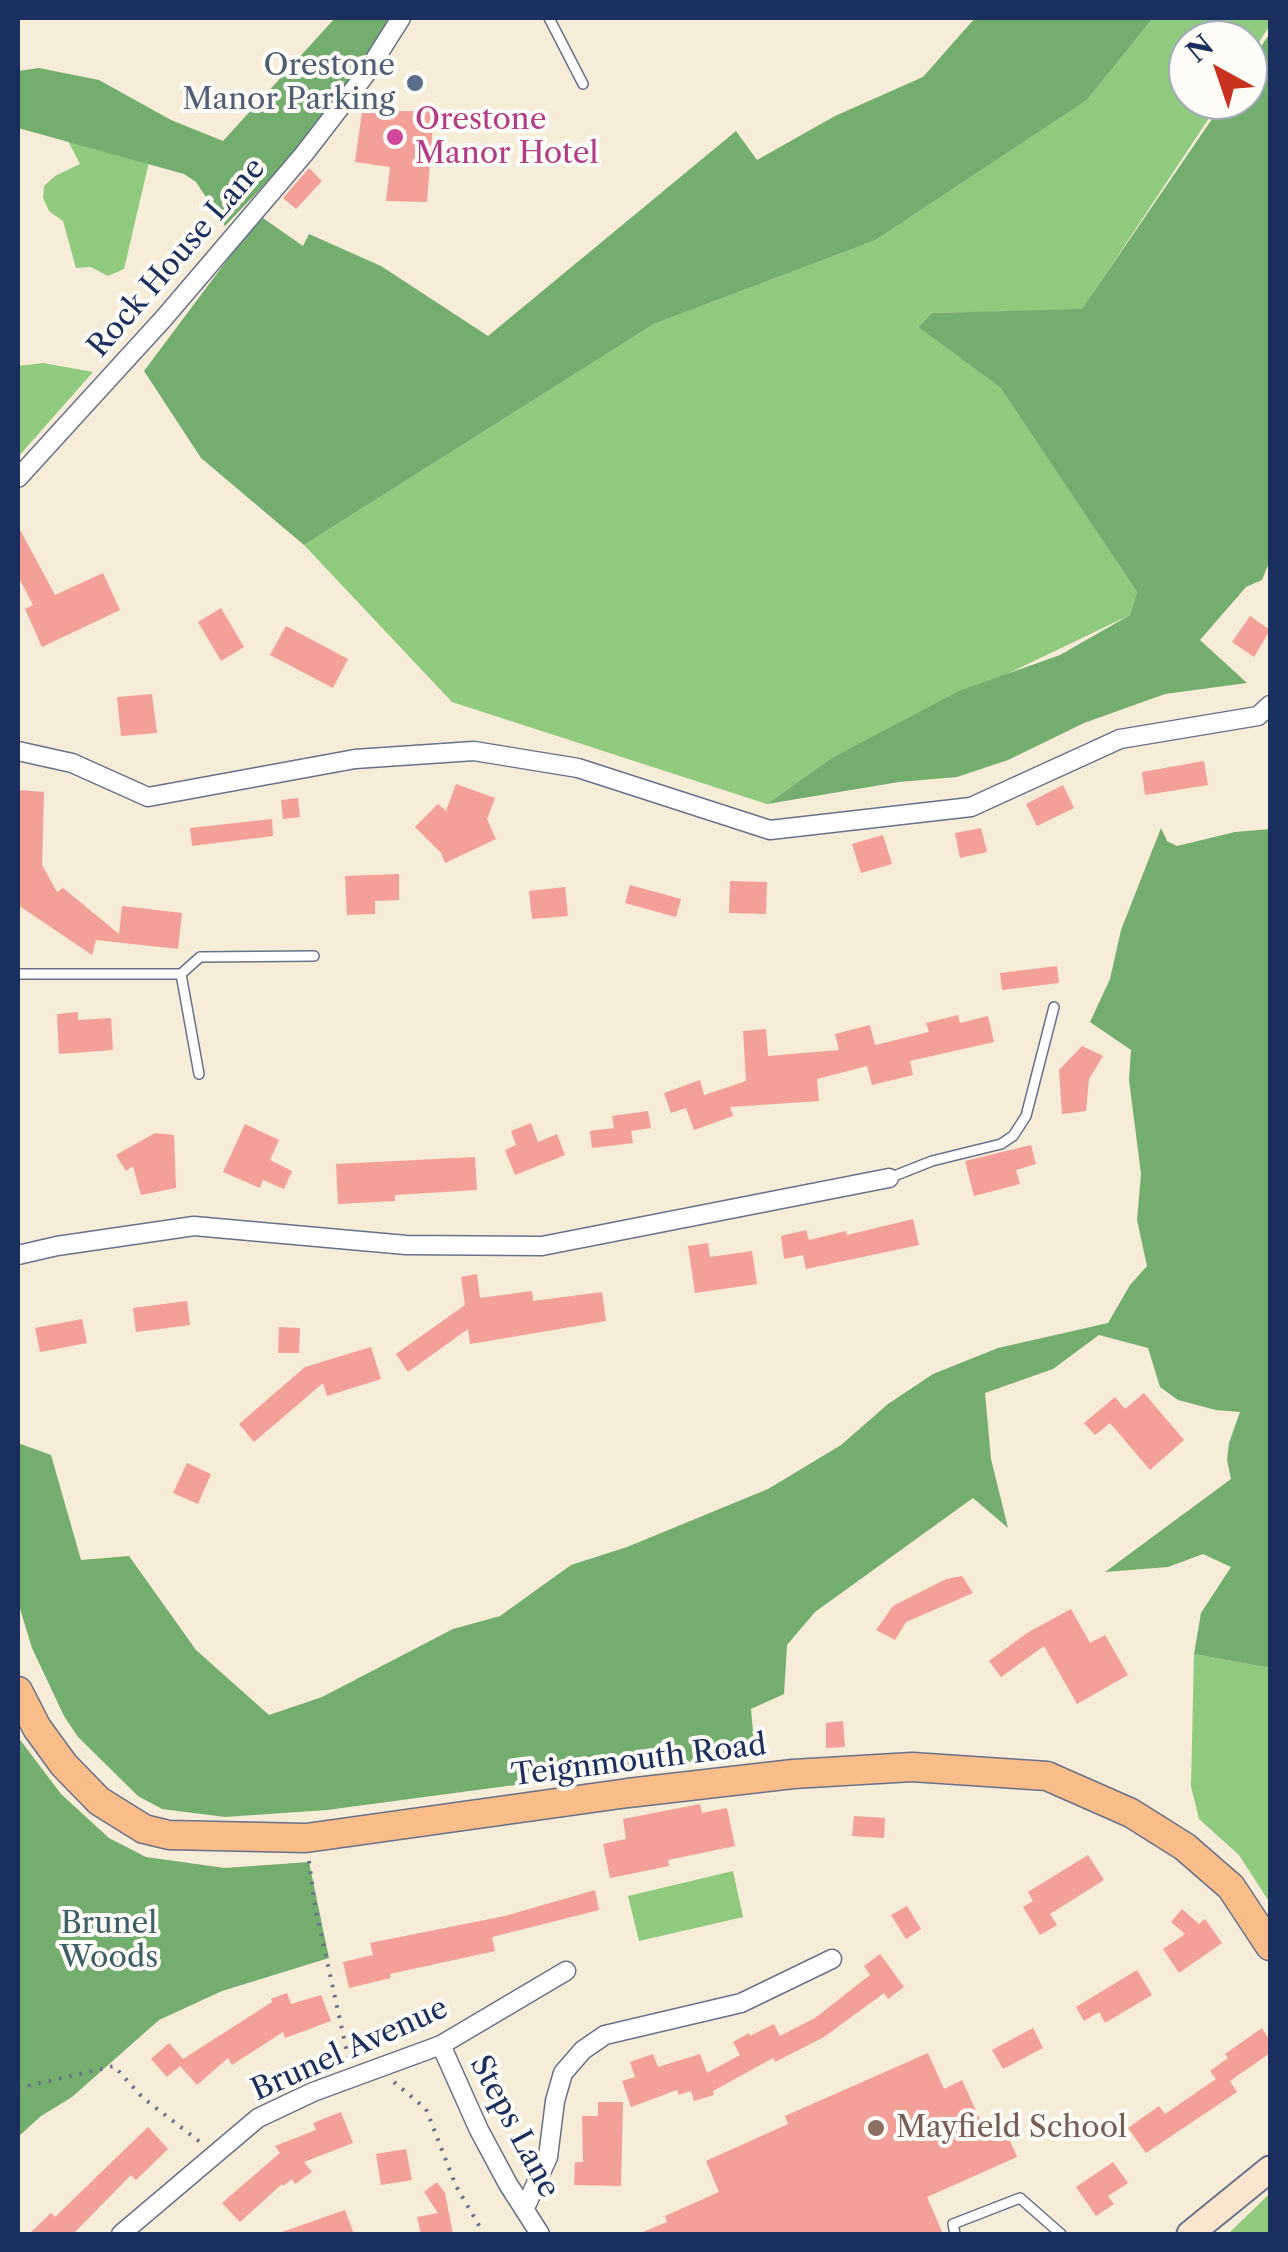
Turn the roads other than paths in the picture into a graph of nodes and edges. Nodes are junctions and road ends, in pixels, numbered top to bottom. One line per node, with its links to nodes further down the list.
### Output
1 (401, 18): 4 (street, Rock House Lane)
2 (549, 18): 3 (lane)
3 (584, 84)
4 (346, 100): 5 (lane); 6 (street, Rock House Lane)
5 (370, 105)
6 (18, 478)
7 (1270, 705): 8 (street)
8 (18, 751)
9 (314, 956): 11 (lane)
10 (18, 974): 11 (lane)
11 (181, 974): 13 (lane)
12 (1054, 1006): 14 (lane)
13 (199, 1074)
14 (889, 1178): 15 (street)
15 (18, 1255)
16 (18, 1690): 17 (main road, Teignmouth Road)
17 (1270, 1946)
18 (832, 1960): 22 (street)
19 (566, 1970): 20 (street, Brunel Avenue)
20 (441, 2045): 22 (street, Steps Lane); 23 (street, Brunel Avenue)
21 (1270, 2168): 27 (street)
22 (525, 2208): 24 (street, Steps Lane)
23 (121, 2234)
24 (540, 2234)
25 (955, 2234): 26 (lane)
26 (1062, 2234)
27 (1190, 2234)

